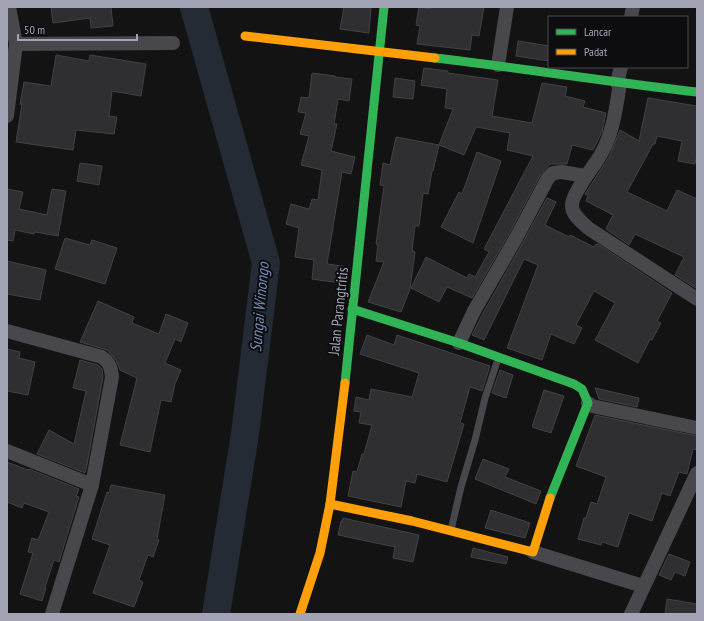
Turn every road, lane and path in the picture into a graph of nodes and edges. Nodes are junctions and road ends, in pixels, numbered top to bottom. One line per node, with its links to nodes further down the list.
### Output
1 (9, 7): 6 (street)
2 (384, 7): 7 (street, Jalan Parangtritis)
3 (507, 7): 8 (street)
4 (245, 36): 7 (street)
5 (173, 43): 6 (street)
6 (16, 44): 12 (street)
7 (379, 52): 8 (street); 15 (street, Jalan Parangtritis)
8 (498, 65): 10 (street)
9 (621, 68): 10 (street)
10 (619, 83): 11 (street); 13 (street)
11 (697, 92)
12 (7, 116)
13 (585, 176): 14 (street); 17 (street)
14 (697, 299)
15 (352, 309): 17 (street); 24 (street, Jalan Parangtritis)
16 (7, 332): 23 (street)
17 (458, 344): 18 (street)
18 (499, 358): 19 (street); 25 (lane)
19 (588, 403): 20 (street); 26 (street)
20 (697, 428)
21 (7, 450): 23 (street)
22 (697, 473): 27 (street)
23 (92, 485): 28 (street)
24 (330, 504): 25 (street); 29 (street, Jalan Parangtritis)
25 (451, 530): 26 (street)
26 (532, 552): 27 (street)
27 (643, 586): 30 (street)
28 (52, 614)
29 (300, 614)
30 (631, 614)

